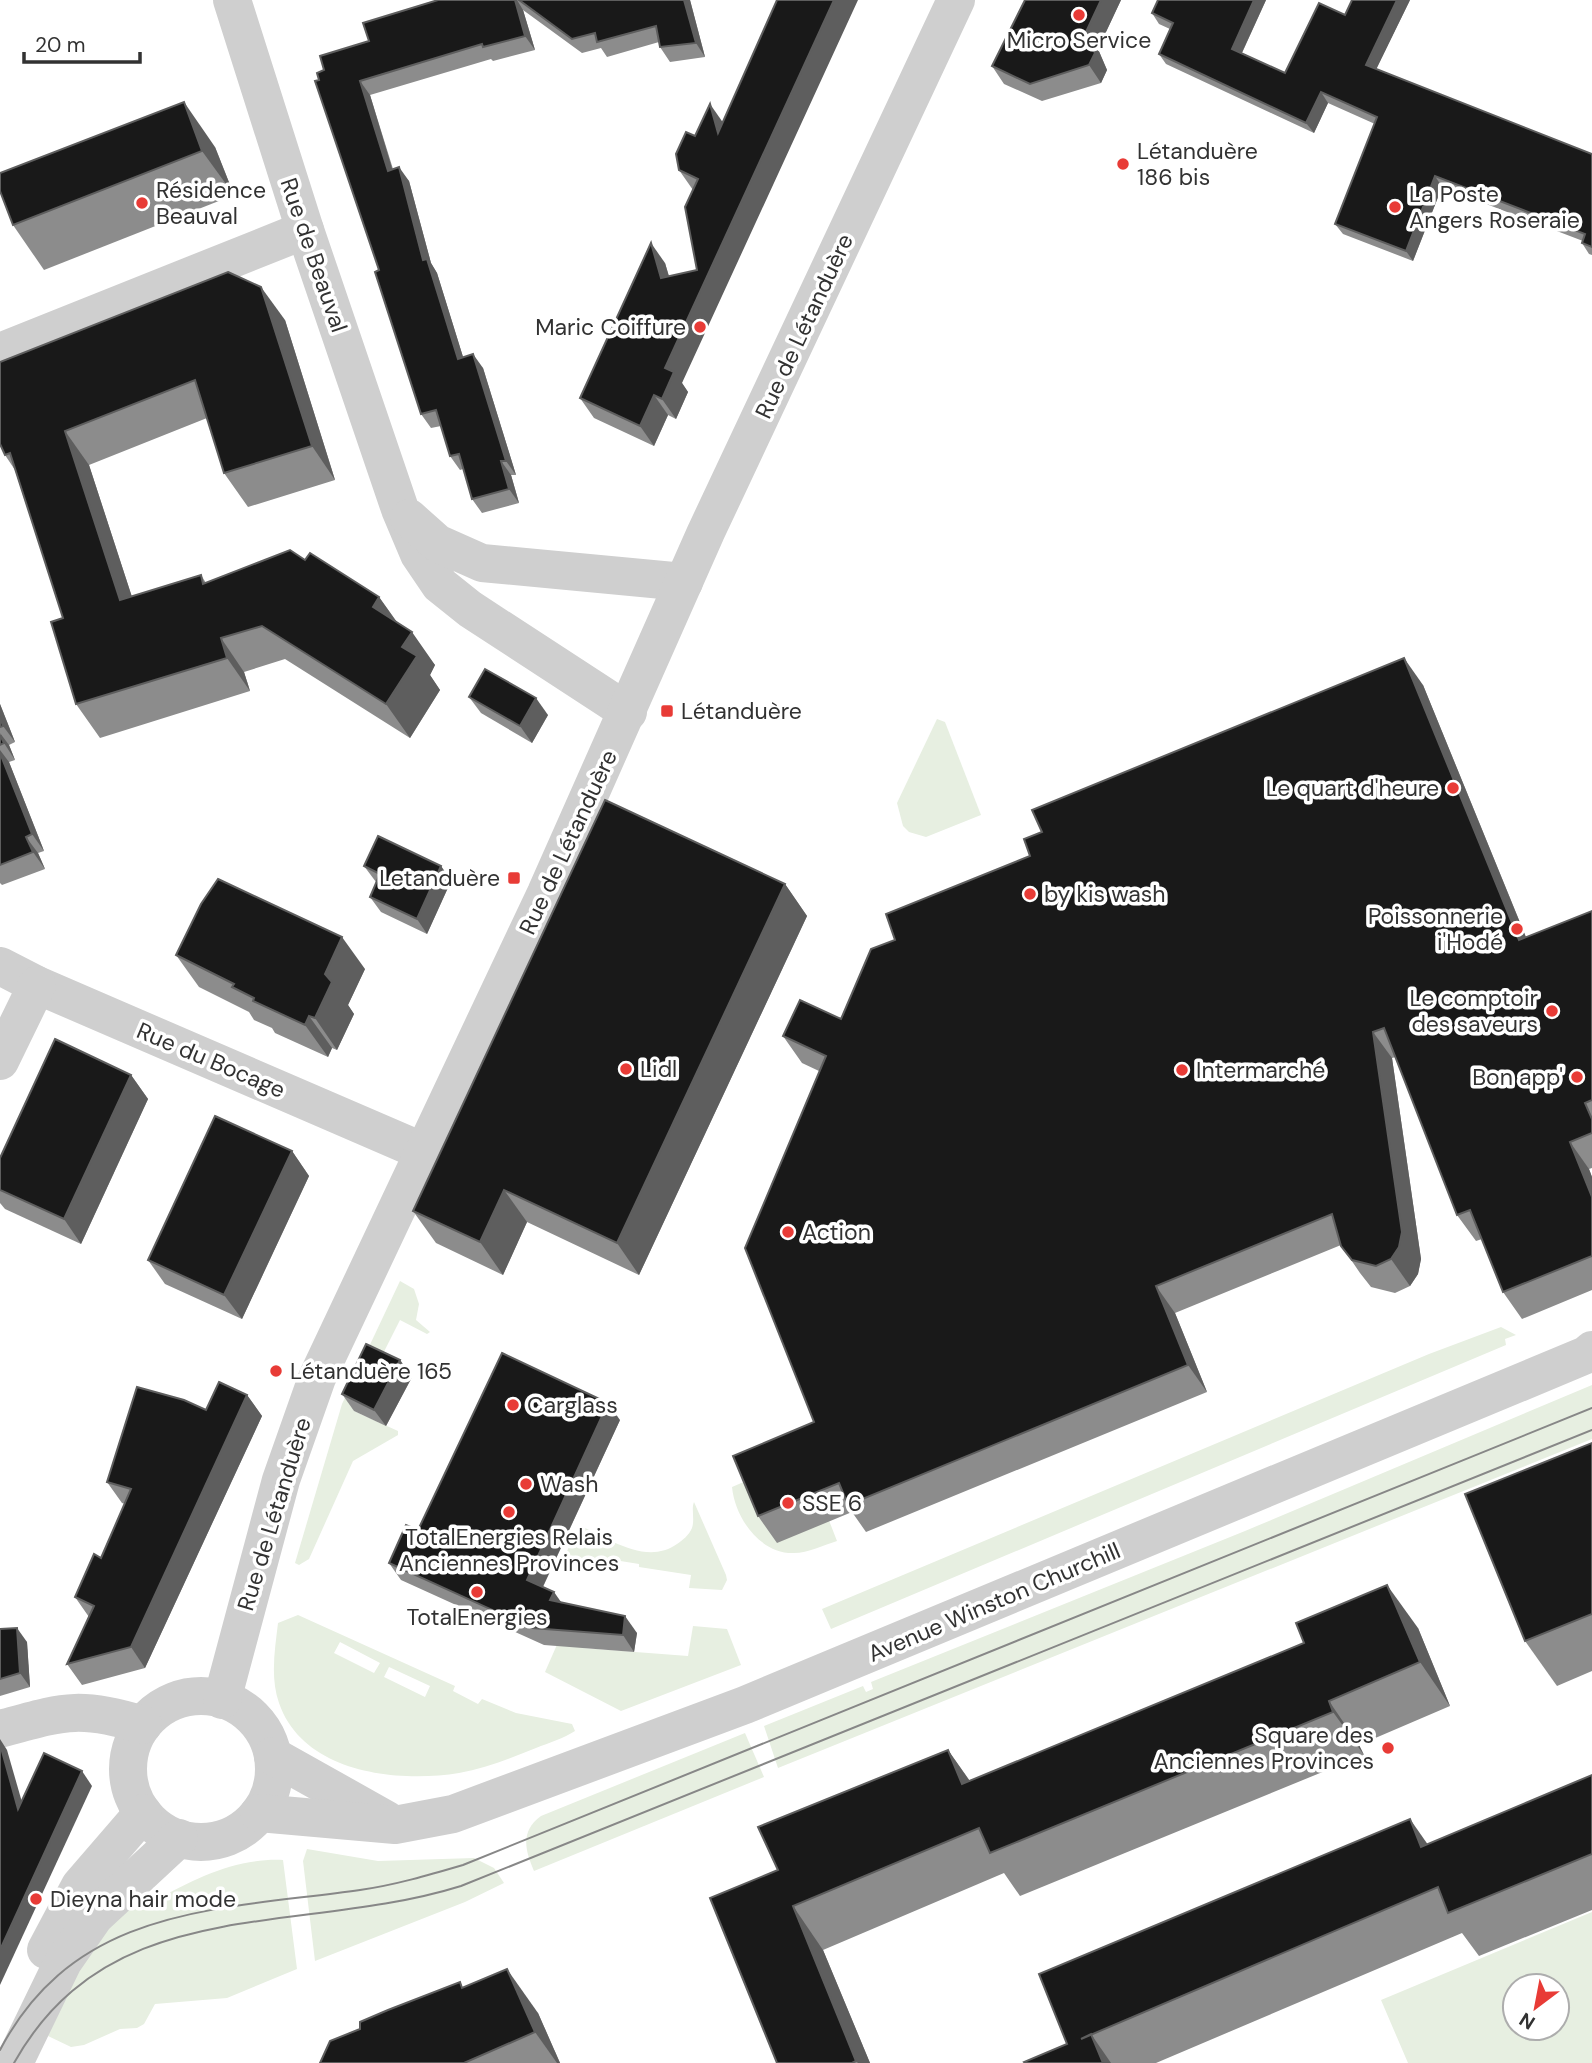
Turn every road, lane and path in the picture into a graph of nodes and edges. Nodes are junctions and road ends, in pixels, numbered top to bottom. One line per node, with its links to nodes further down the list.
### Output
1 (232, 0): 3 (street, Rue de Beauval)
2 (956, 0): 6 (street, Rue de Létanduère)
3 (304, 230): 4 (street); 5 (street, Rue de Beauval)
4 (0, 352)
5 (400, 509): 6 (street, Rue de Beauval); 7 (street, Rue de Beauval)
6 (684, 582): 7 (street, Rue de Létanduère)
7 (628, 712): 11 (street, Rue de Létanduère)
8 (0, 966): 9 (street, Rue du Bocage)
9 (37, 985): 10 (street); 11 (street, Rue du Bocage)
10 (0, 1061)
11 (424, 1152): 13 (street, Rue de Létanduère)
12 (1590, 1354): 19 (street, Avenue Winston Churchill)
13 (222, 1699): 14 (street); 16 (street)
14 (143, 1725): 15 (street); 17 (street)
15 (0, 1729)
16 (273, 1756): 18 (street); 19 (street)
17 (143, 1813): 20 (street); 21 (street)
18 (259, 1813): 19 (street, Avenue Winston Churchill); 20 (street)
19 (395, 1825)
20 (179, 1838): 22 (street)
21 (0, 2050)
22 (14, 2063)

